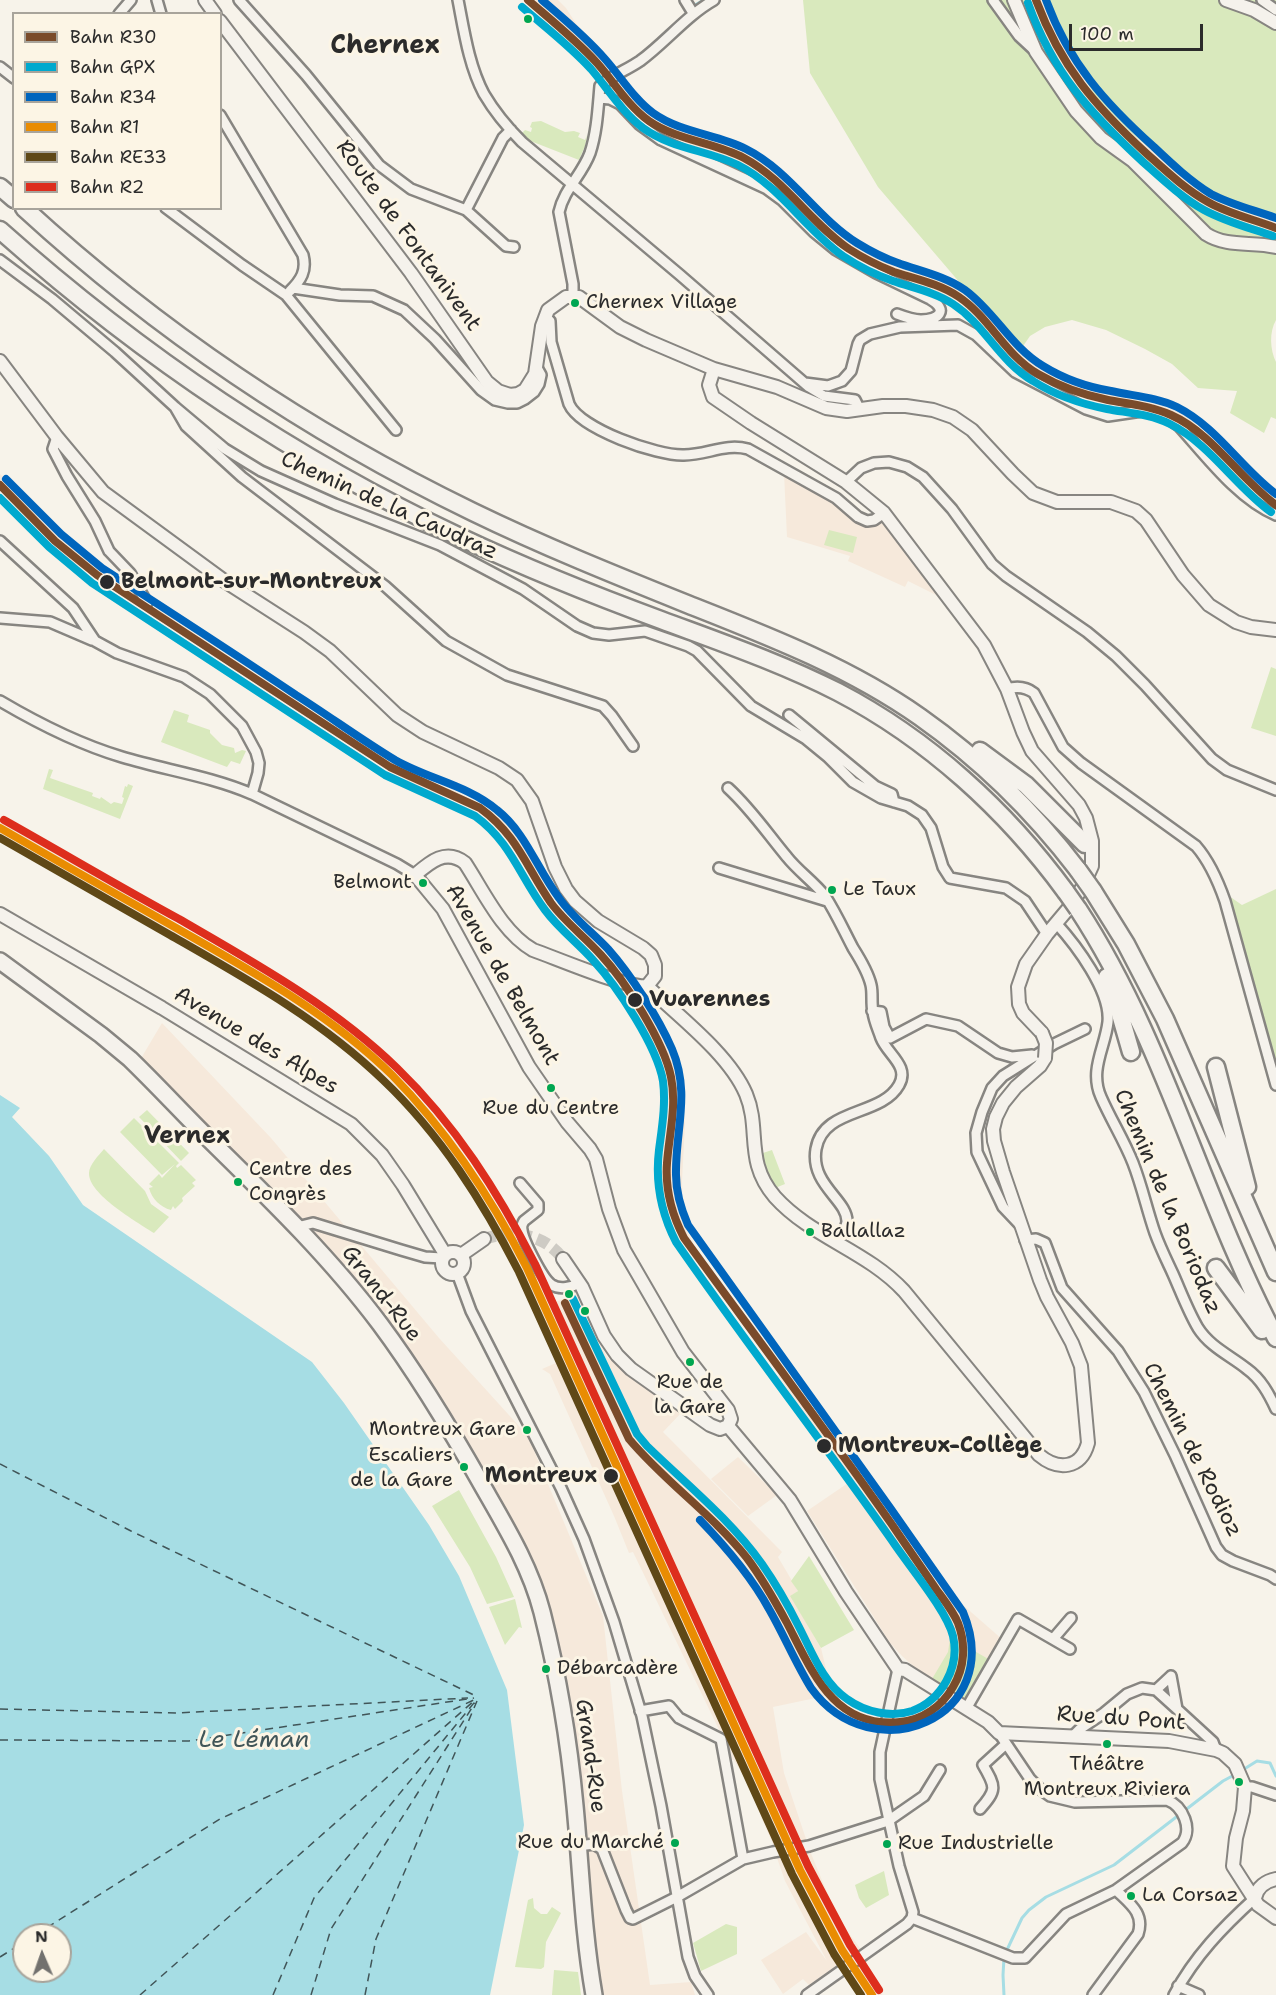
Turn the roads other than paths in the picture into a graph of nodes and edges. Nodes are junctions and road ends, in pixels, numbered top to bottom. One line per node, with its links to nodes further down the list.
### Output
1 (131, 0): 11 (street)
2 (239, 0): 26 (street)
3 (458, 0): 20 (street)
4 (685, 0): 12 (street)
5 (714, 0): 12 (street)
6 (993, 0): 15 (street)
7 (1014, 0): 15 (street)
8 (1229, 0): 13 (street)
9 (1262, 0): 10 (street)
10 (1276, 10)
11 (121, 12)
12 (693, 13): 18 (street)
13 (1276, 23)
14 (222, 24): 38 (street, Route de Fontanivent)
15 (1036, 52): 29 (street)
16 (0, 67): 17 (street)
17 (12, 74)
18 (599, 98): 21 (street); 34 (street)
19 (222, 119): 31 (street)
20 (511, 130): 21 (street); 26 (street)
21 (570, 184): 32 (street); 40 (street)
22 (0, 187): 23 (highway)
23 (12, 197)
24 (26, 210): 56 (highway)
25 (169, 210): 31 (street)
26 (466, 210): 28 (street)
27 (0, 230): 66 (highway)
28 (514, 247)
29 (1276, 247)
30 (0, 260): 41 (street)
31 (290, 291): 38 (street); 43 (street)
32 (573, 297): 35 (street); 39 (street)
33 (897, 314): 34 (street)
34 (940, 314): 36 (street)
35 (545, 317): 38 (street, Route de Fontanivent); 46 (street)
36 (957, 325): 40 (street); 47 (street)
37 (0, 361): 44 (street)
38 (537, 366)
39 (714, 369): 42 (street); 45 (street)
40 (805, 382): 42 (street)
41 (175, 407): 57 (street); 61 (street, Chemin de la Caudraz)
42 (860, 410): 51 (street)
43 (396, 430)
44 (57, 437): 49 (street); 71 (street)
45 (846, 482): 46 (street); 59 (street)
46 (884, 513): 53 (street)
47 (1276, 515)
48 (0, 541): 52 (street)
49 (147, 603)
50 (0, 618): 52 (street)
51 (1276, 630)
52 (95, 641): 60 (street)
53 (1007, 689): 66 (street); 76 (street)
54 (0, 701): 60 (street, Avenue de Belmont)
55 (789, 715): 61 (street, Chemin de la Caudraz)
56 (918, 716): 62 (highway); 82 (highway, bridge)
57 (633, 746)
58 (728, 788): 65 (street)
59 (1276, 790)
60 (252, 794): 64 (street, Avenue de Belmont)
61 (894, 802): 69 (street, Chemin de la Caudraz)
62 (1084, 844)
63 (719, 868): 65 (street)
64 (415, 875): 71 (street); 96 (street, Avenue de Belmont)
65 (827, 901): 72 (street)
66 (1074, 907): 68 (street); 74 (highway); 93 (highway)
67 (0, 914): 87 (street, Avenue des Alpes)
68 (1056, 923): 69 (street); 95 (street, Chemin de la Boriodaz)
69 (1047, 934): 75 (street, bridge)
70 (0, 961): 81 (main road, Grand-Rue)
71 (647, 986): 85 (street)
72 (872, 1011): 75 (street); 85 (street)
73 (1085, 1029): 75 (street)
74 (1131, 1052)
75 (1039, 1057): 80 (street); 80 (street)
76 (1273, 1063): 78 (street)
77 (1216, 1067): 82 (highway)
78 (1276, 1085)
79 (520, 1183): 92 (street)
80 (1021, 1226): 84 (street)
81 (301, 1231): 87 (street); 114 (main road, Grand-Rue)
82 (1260, 1237): 90 (highway)
83 (484, 1239): 86 (street)
84 (1026, 1240): 85 (street); 97 (street, Chemin de Rodioz)
85 (837, 1242)
86 (461, 1255): 87 (street); 91 (street)
87 (443, 1256): 91 (street)
88 (563, 1259): 92 (street)
89 (1216, 1268): 94 (highway)
90 (1276, 1272)
91 (457, 1273): 105 (street)
92 (580, 1283): 96 (street)
93 (1276, 1338)
94 (1276, 1349)
95 (1276, 1409)
96 (728, 1426): 101 (street)
97 (1276, 1579)
98 (1071, 1618): 99 (street)
99 (1053, 1639): 100 (street); 103 (street)
100 (1070, 1649)
101 (898, 1669): 103 (street); 113 (street)
102 (1156, 1690): 104 (street); 104 (street); 106 (street)
103 (966, 1709): 107 (street)
104 (1177, 1709): 108 (street)
105 (640, 1711): 115 (street); 118 (street)
106 (1072, 1737): 107 (street, Rue du Pont); 108 (street, Rue du Pont)
107 (1003, 1738): 112 (street); 117 (street)
108 (1216, 1750): 110 (street, Rue du Pont)
109 (940, 1770): 113 (street)
110 (1244, 1785): 111 (street); 119 (street)
111 (1276, 1795)
112 (980, 1809)
113 (888, 1821): 115 (street); 120 (street)
114 (578, 1846): 118 (street); 123 (main road, Grand-Rue)
115 (743, 1859): 118 (street)
116 (1276, 1879): 119 (street)
117 (1116, 1890): 120 (street); 126 (street)
118 (677, 1897): 124 (street)
119 (1255, 1898): 121 (street); 122 (street)
120 (912, 1918): 125 (street)
121 (1276, 1918)
122 (1176, 1990): 127 (street)
123 (594, 1995)
124 (708, 1995)
125 (807, 1995)
126 (1093, 1995)
127 (1200, 1995)

